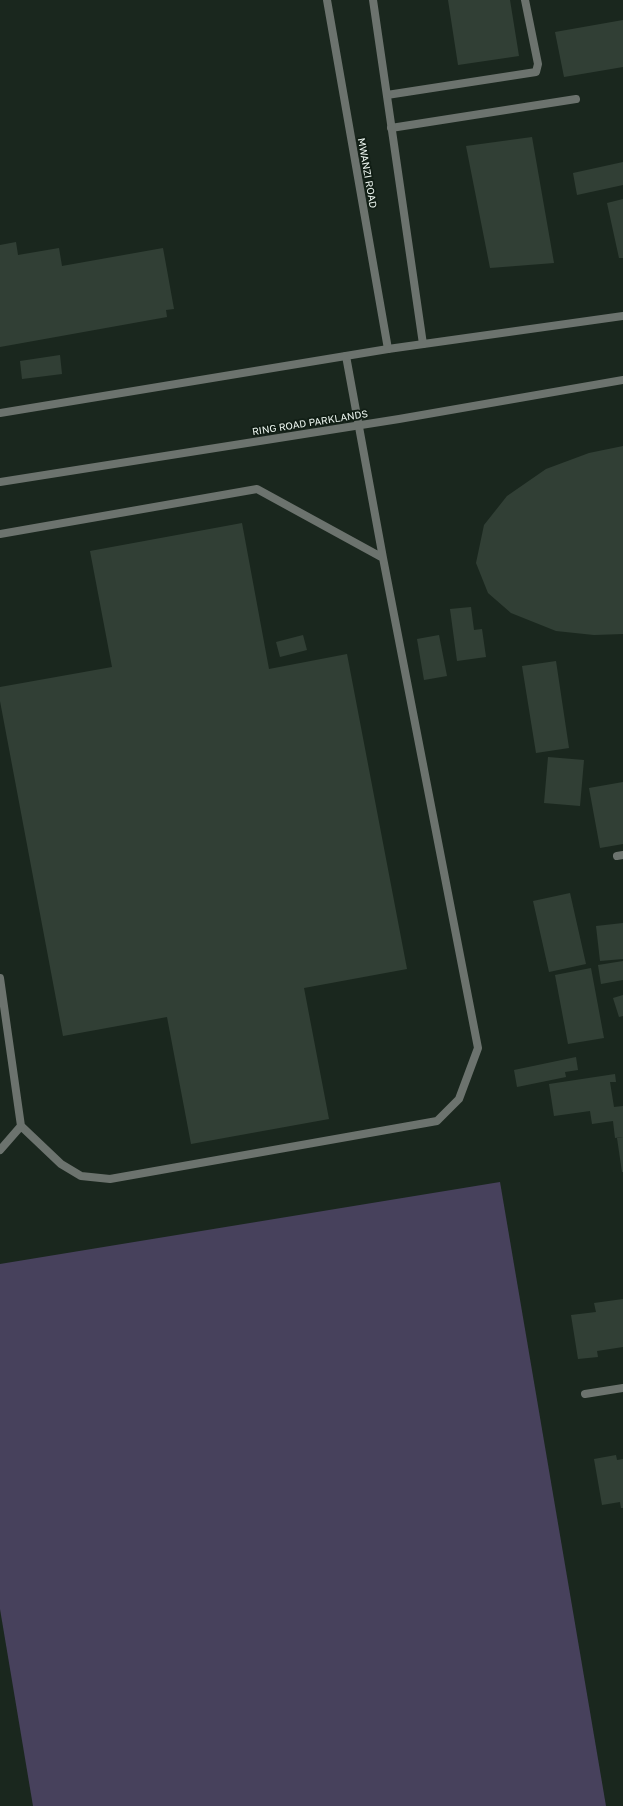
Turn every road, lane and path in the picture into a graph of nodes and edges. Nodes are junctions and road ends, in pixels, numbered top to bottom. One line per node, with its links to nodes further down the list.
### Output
1 (327, 0): 9 (street, MWANZI ROAD)
2 (372, 0): 4 (street)
3 (525, 0): 4 (street)
4 (387, 96): 6 (street)
5 (576, 99): 6 (street)
6 (392, 128): 8 (street)
7 (623, 316): 8 (street)
8 (423, 344): 9 (street)
9 (388, 349): 10 (street)
10 (346, 356): 12 (street); 13 (street)
11 (623, 380): 13 (street, RING ROAD PARKLANDS)
12 (0, 413)
13 (359, 425): 14 (street, RING ROAD PARKLANDS); 16 (street)
14 (0, 482)
15 (0, 534): 16 (street)
16 (383, 558): 18 (street)
17 (0, 978): 18 (street)
18 (21, 1126): 19 (street)
19 (0, 1150)
20 (623, 1388): 21 (street)
21 (584, 1394)

